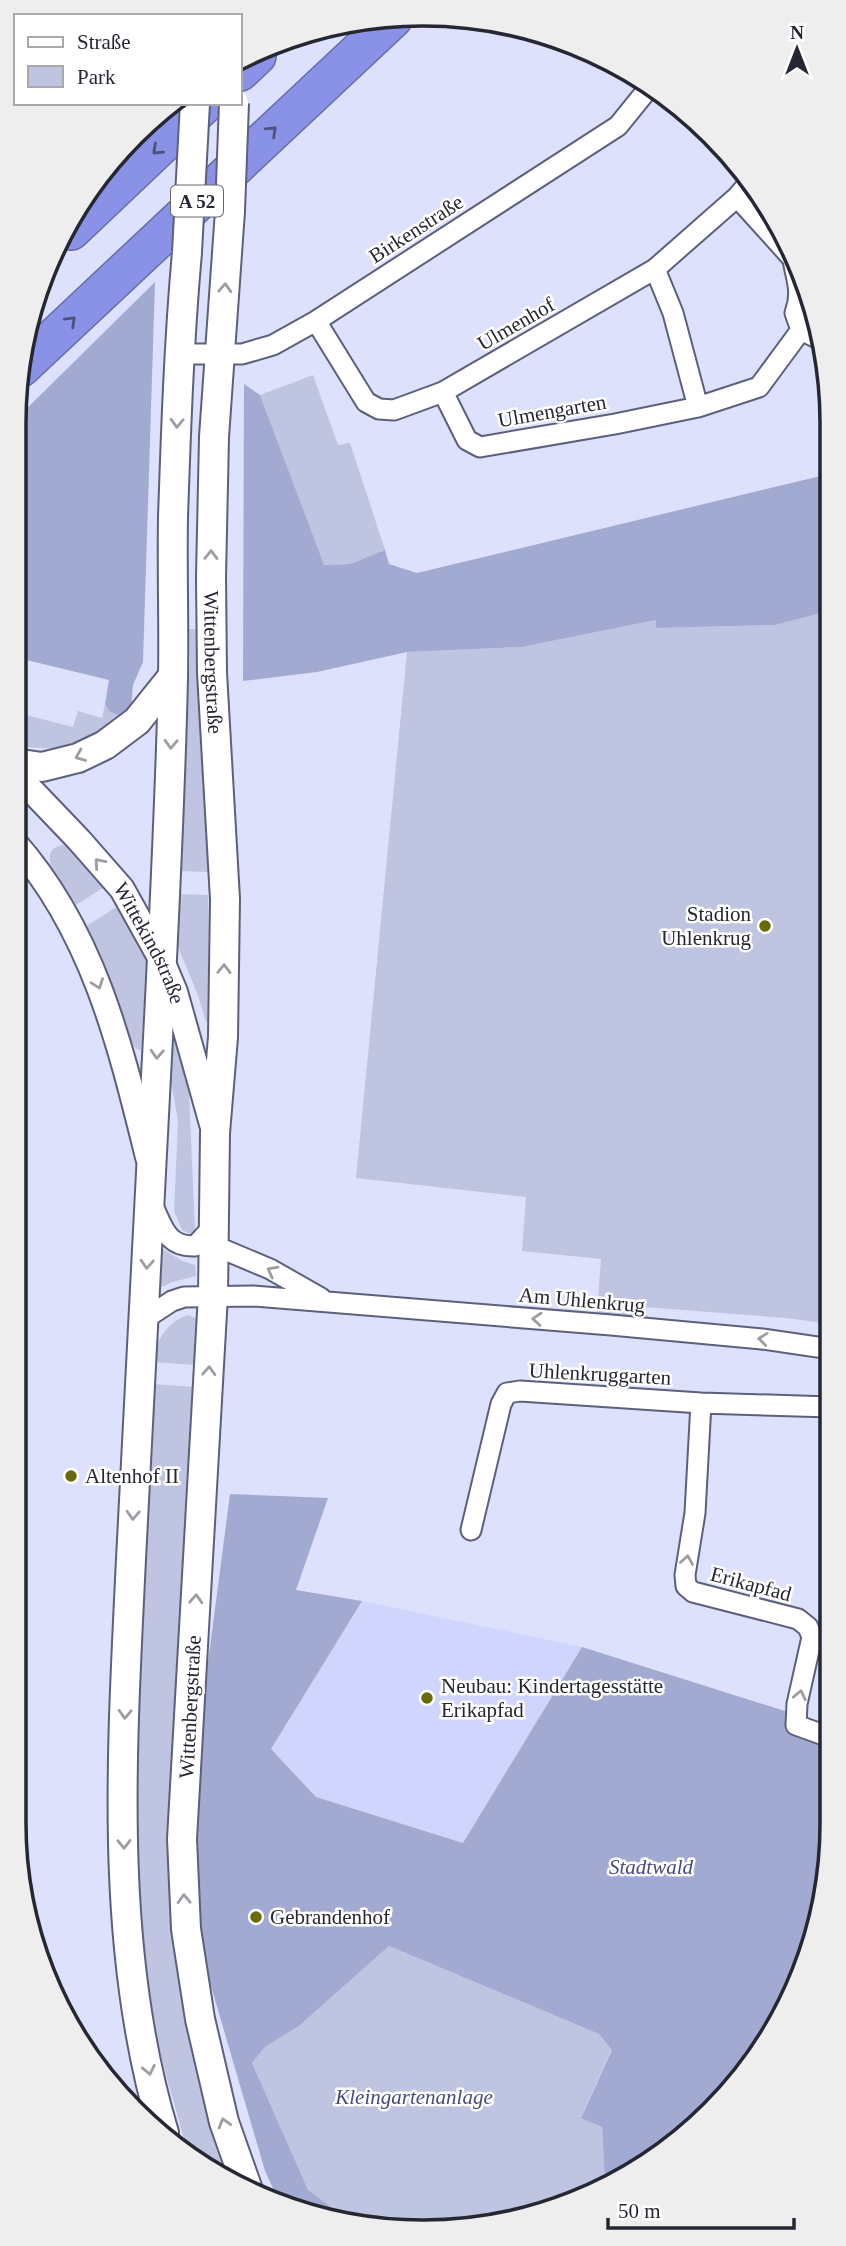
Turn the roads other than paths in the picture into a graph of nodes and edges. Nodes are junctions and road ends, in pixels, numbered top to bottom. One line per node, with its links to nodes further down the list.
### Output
1 (383, 29): 16 (highway, A 52, one-way to 1)
2 (644, 94): 11 (street, Birkenstraße)
3 (195, 105): 14 (main road, Wittenbergstraße, bridge)
4 (204, 105): 8 (highway, one-way to 8)
5 (234, 105): 15 (main road, Wittenbergstraße, one-way to 5, bridge)
6 (743, 190): 7 (street); 9 (street, Ulmenhof)
7 (760, 214)
8 (82, 221)
9 (655, 269): 17 (street, Ulmenhof); 18 (street)
10 (799, 294): 12 (street)
11 (316, 321): 15 (street, Birkenstraße); 17 (street, Ulmenhof)
12 (801, 330): 13 (street); 18 (street, Ulmengarten)
13 (809, 334)
14 (179, 354): 15 (street, Birkenstraße); 19 (main road, Wittenbergstraße, one-way to 19)
15 (220, 356): 24 (main road, Wittenbergstraße, one-way to 15)
16 (32, 358)
17 (443, 392): 18 (street, Ulmengarten)
18 (698, 407)
19 (173, 676): 20 (main road, one-way to 20); 23 (main road, Wittenbergstraße, one-way to 23)
20 (26, 775)
21 (26, 788): 23 (street, Wittekindstraße, one-way to 21)
22 (26, 855): 25 (street, one-way to 25)
23 (162, 961): 24 (street, Wittekindstraße); 25 (main road, Wittenbergstraße, one-way to 25)
24 (215, 1133): 27 (main road, Wittenbergstraße)
25 (151, 1171): 26 (main road, Wittenbergstraße)
26 (150, 1200): 27 (street, Wittenbergstraße); 30 (main road, Wittenbergstraße, one-way to 30)
27 (212, 1232): 28 (main road, Wittenbergstraße); 29 (street, Am Uhlenkrug, one-way to 27)
28 (213, 1295): 29 (street, Am Uhlenkrug); 30 (street, Am Uhlenkrug); 37 (main road, Wittenbergstraße, one-way to 28)
29 (328, 1302): 31 (street, Am Uhlenkrug, one-way to 29)
30 (143, 1320): 36 (main road, Wittenbergstraße, one-way to 36)
31 (820, 1348)
32 (701, 1402): 33 (street, Uhlenkruggarten); 34 (street, Uhlenkruggarten); 35 (street, Erikapfad, one-way to 32)
33 (820, 1407)
34 (471, 1530)
35 (820, 1734)
36 (161, 2121)
37 (243, 2177)

